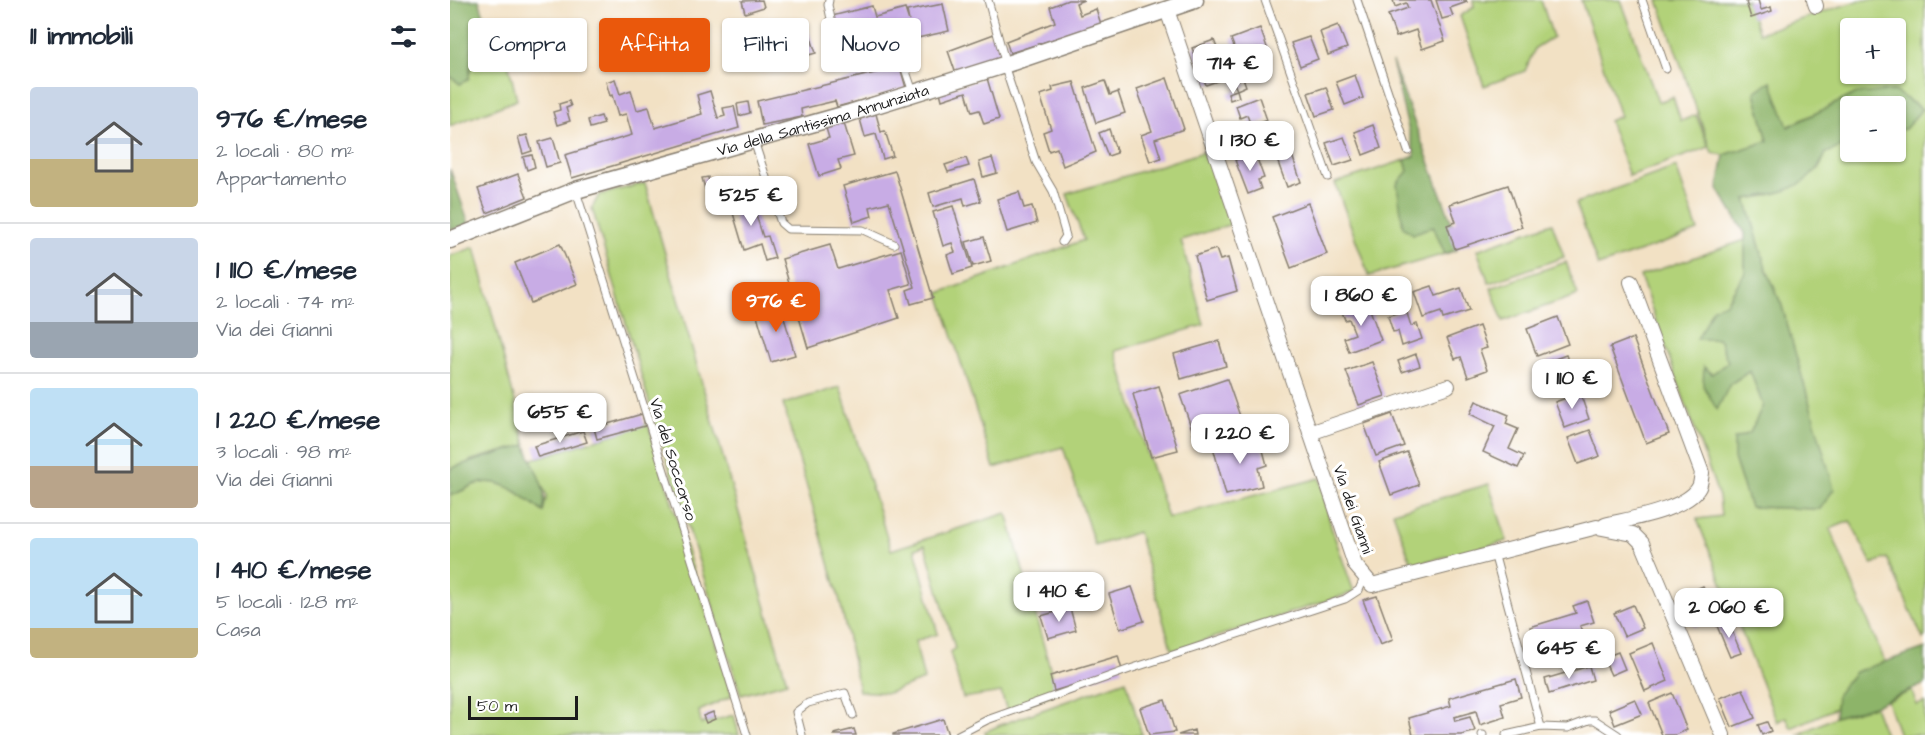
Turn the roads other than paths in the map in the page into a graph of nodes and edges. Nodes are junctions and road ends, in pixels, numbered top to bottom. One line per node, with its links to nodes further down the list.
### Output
1 (829, 0): 10 (lane)
2 (988, 0): 8 (lane)
3 (1195, 0): 7 (street, Via della Santissima Annunziata)
4 (1265, 0): 13 (lane)
5 (1357, 0): 12 (lane)
6 (1642, 0): 9 (lane)
7 (1167, 10): 8 (street, Via della Santissima Annunziata); 20 (street, Via dei Gianni)
8 (1005, 65): 10 (street, Via della Santissima Annunziata); 16 (lane)
9 (1666, 69)
10 (913, 92): 11 (street, Via della Santissima Annunziata)
11 (753, 139): 14 (street, Via della Santissima Annunziata); 17 (lane)
12 (1408, 151)
13 (1328, 177)
14 (576, 190): 15 (street, Via della Santissima Annunziata); 26 (lane, Via del Soccorso)
15 (450, 240)
16 (1062, 242)
17 (894, 244)
18 (1631, 282): 21 (street)
19 (1448, 386): 20 (street)
20 (1310, 433): 23 (street, Via dei Gianni)
21 (1597, 527): 22 (street, Via dei Gianni); 31 (street, Via dei Gianni)
22 (1494, 554): 23 (street, Via dei Gianni); 25 (lane)
23 (1365, 576): 28 (lane)
24 (853, 715): 27 (lane)
25 (1541, 727): 29 (lane); 30 (lane)
26 (747, 735)
27 (802, 735)
28 (958, 735)
29 (1506, 735)
30 (1618, 735)
31 (1723, 735)

